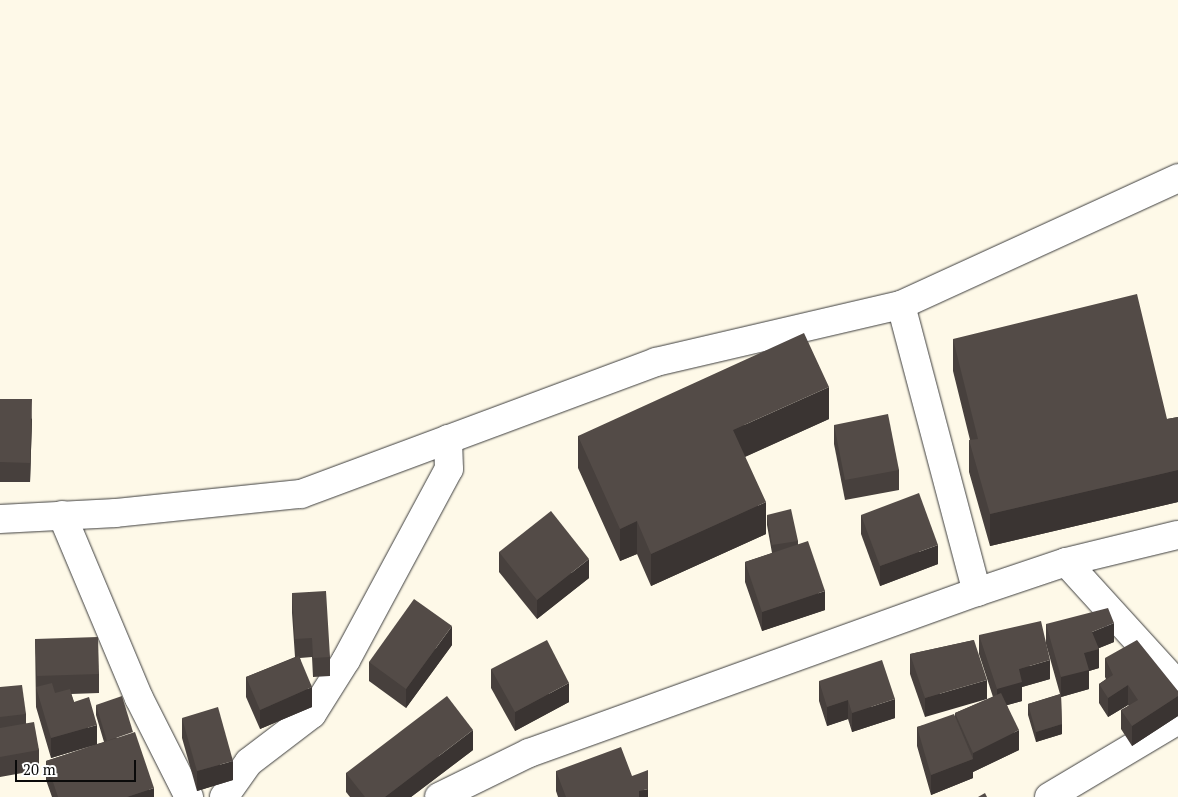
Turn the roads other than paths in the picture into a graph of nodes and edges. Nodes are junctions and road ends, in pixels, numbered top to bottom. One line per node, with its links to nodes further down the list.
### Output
1 (1178, 178): 2 (street)
2 (901, 305): 3 (street); 8 (street)
3 (448, 439): 4 (street); 12 (street)
4 (62, 515): 5 (street); 11 (street)
5 (0, 519)
6 (1178, 535): 7 (street)
7 (1066, 562): 8 (street); 9 (street)
8 (977, 592): 13 (street)
9 (1178, 686)
10 (1178, 720): 14 (street)
11 (189, 797)
12 (224, 797)
13 (439, 797)
14 (1050, 797)

